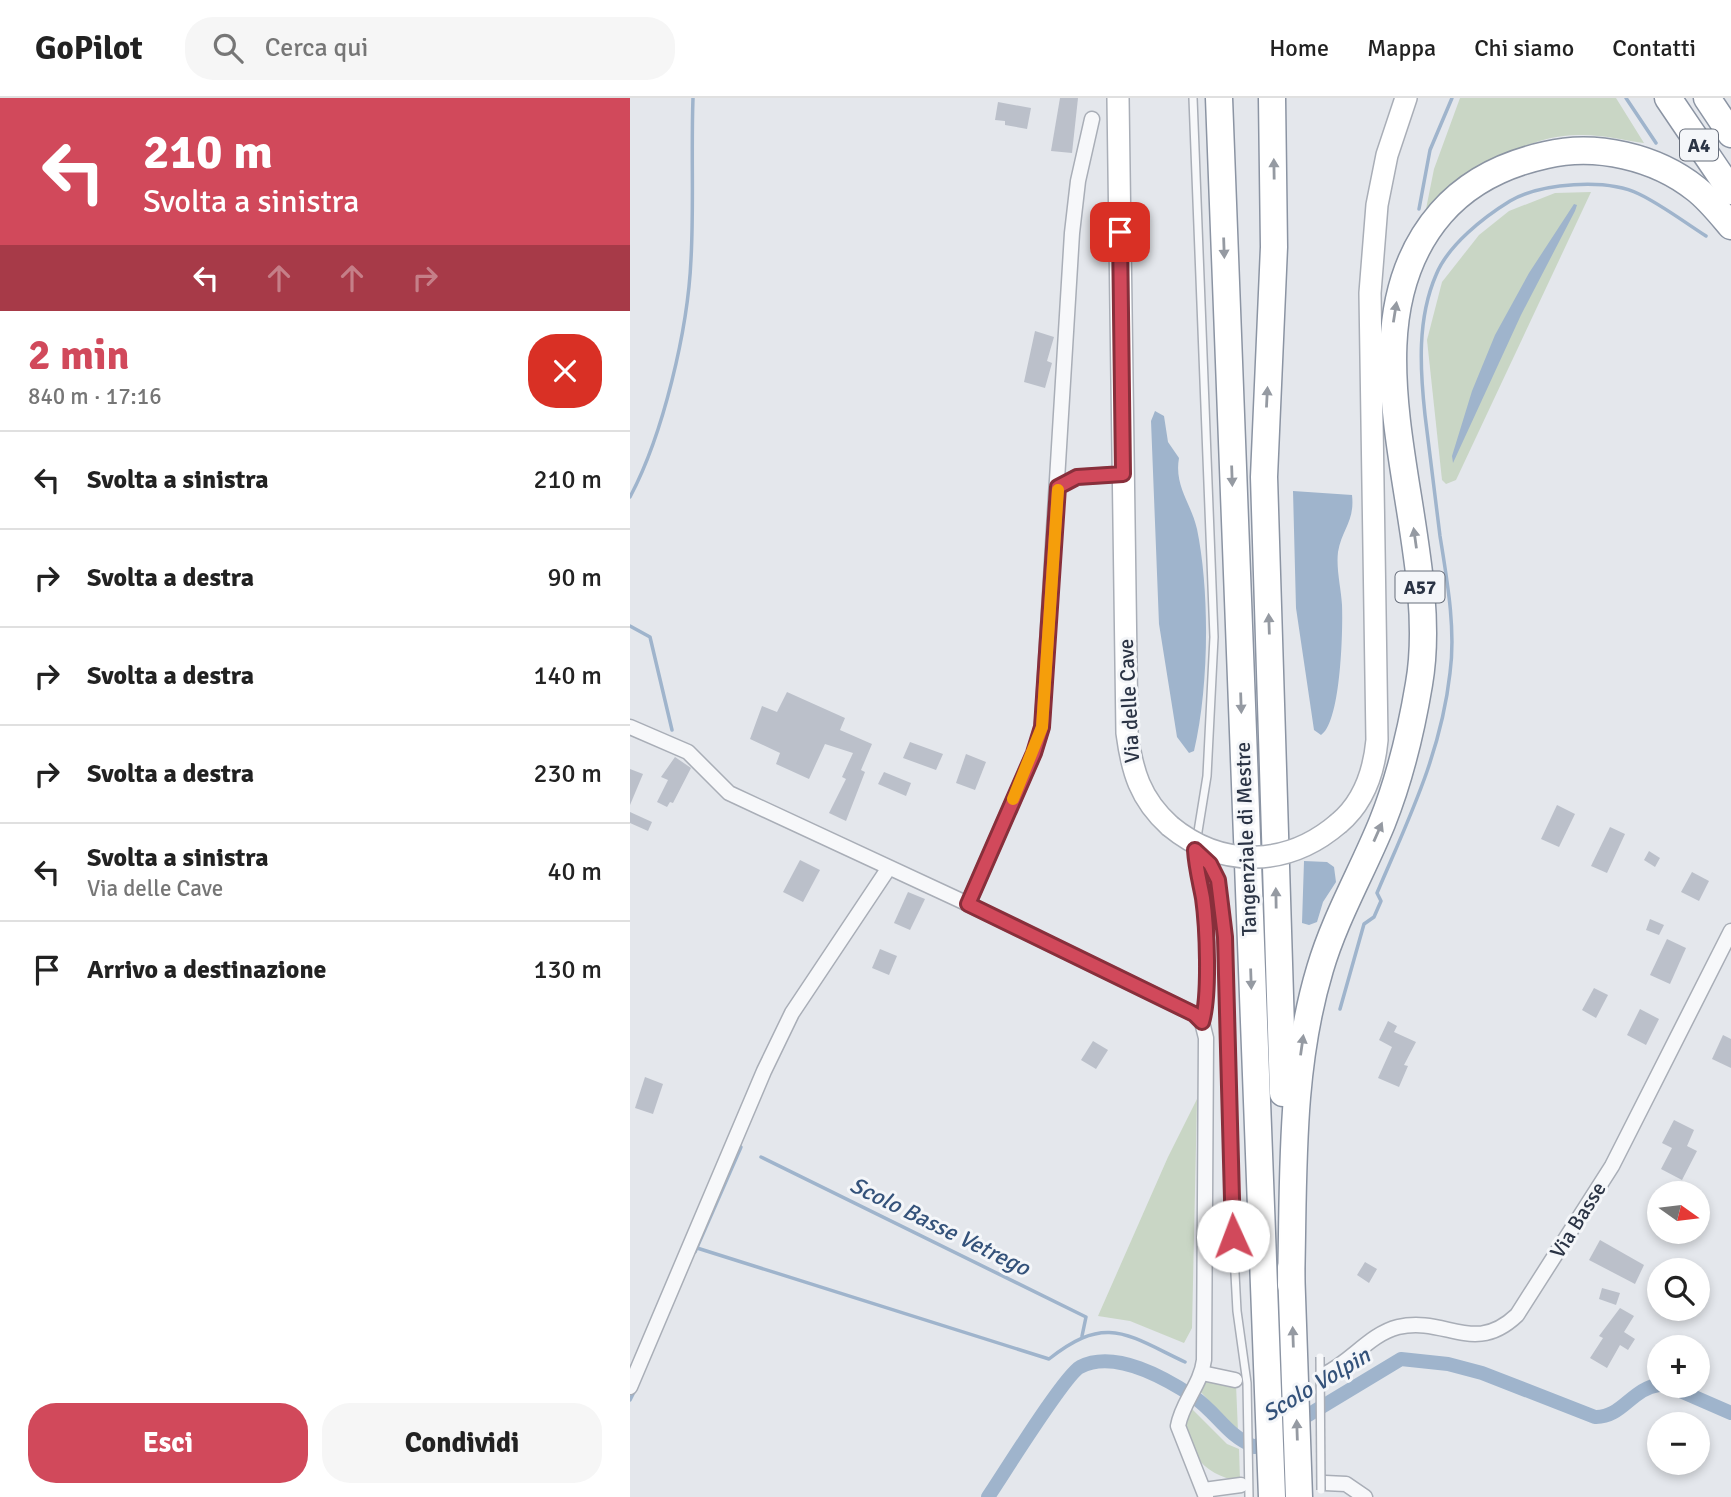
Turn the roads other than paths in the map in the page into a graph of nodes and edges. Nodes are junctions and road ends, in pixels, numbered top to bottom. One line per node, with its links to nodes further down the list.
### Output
1 (1118, 98): 14 (main road, Via delle Cave)
2 (1193, 98): 17 (lane)
3 (1213, 98): 11 (highway)
4 (1219, 98): 11 (highway)
5 (1272, 98): 22 (highway, A57, one-way to 5)
6 (1406, 98): 14 (main road, Via delle Cave, bridge)
7 (1668, 98): 12 (highway, A4)
8 (1707, 98): 10 (highway, A4)
9 (1092, 119): 15 (street)
10 (1731, 134)
11 (1221, 180): 26 (highway, Tangenziale di Mestre, one-way to 26)
12 (1731, 191)
13 (1731, 226): 22 (highway, A57, one-way to 13)
14 (1123, 474): 15 (street)
15 (1058, 487): 19 (street)
16 (630, 727): 18 (street)
17 (1195, 850): 21 (lane); 26 (lane)
18 (888, 869): 19 (street); 27 (street)
19 (968, 904): 21 (street)
20 (1731, 931): 24 (street, Via Basse)
21 (1202, 1022): 25 (street)
22 (1292, 1284): 29 (highway, A57, one-way to 22)
23 (1320, 1357): 29 (lane, bridge)
24 (1325, 1374)
25 (1201, 1377): 26 (street); 30 (street)
26 (1249, 1386): 28 (highway, Tangenziale di Mestre)
27 (630, 1387)
28 (1257, 1487): 30 (street)
29 (1317, 1492): 31 (street)
30 (1205, 1493)
31 (1364, 1497)

